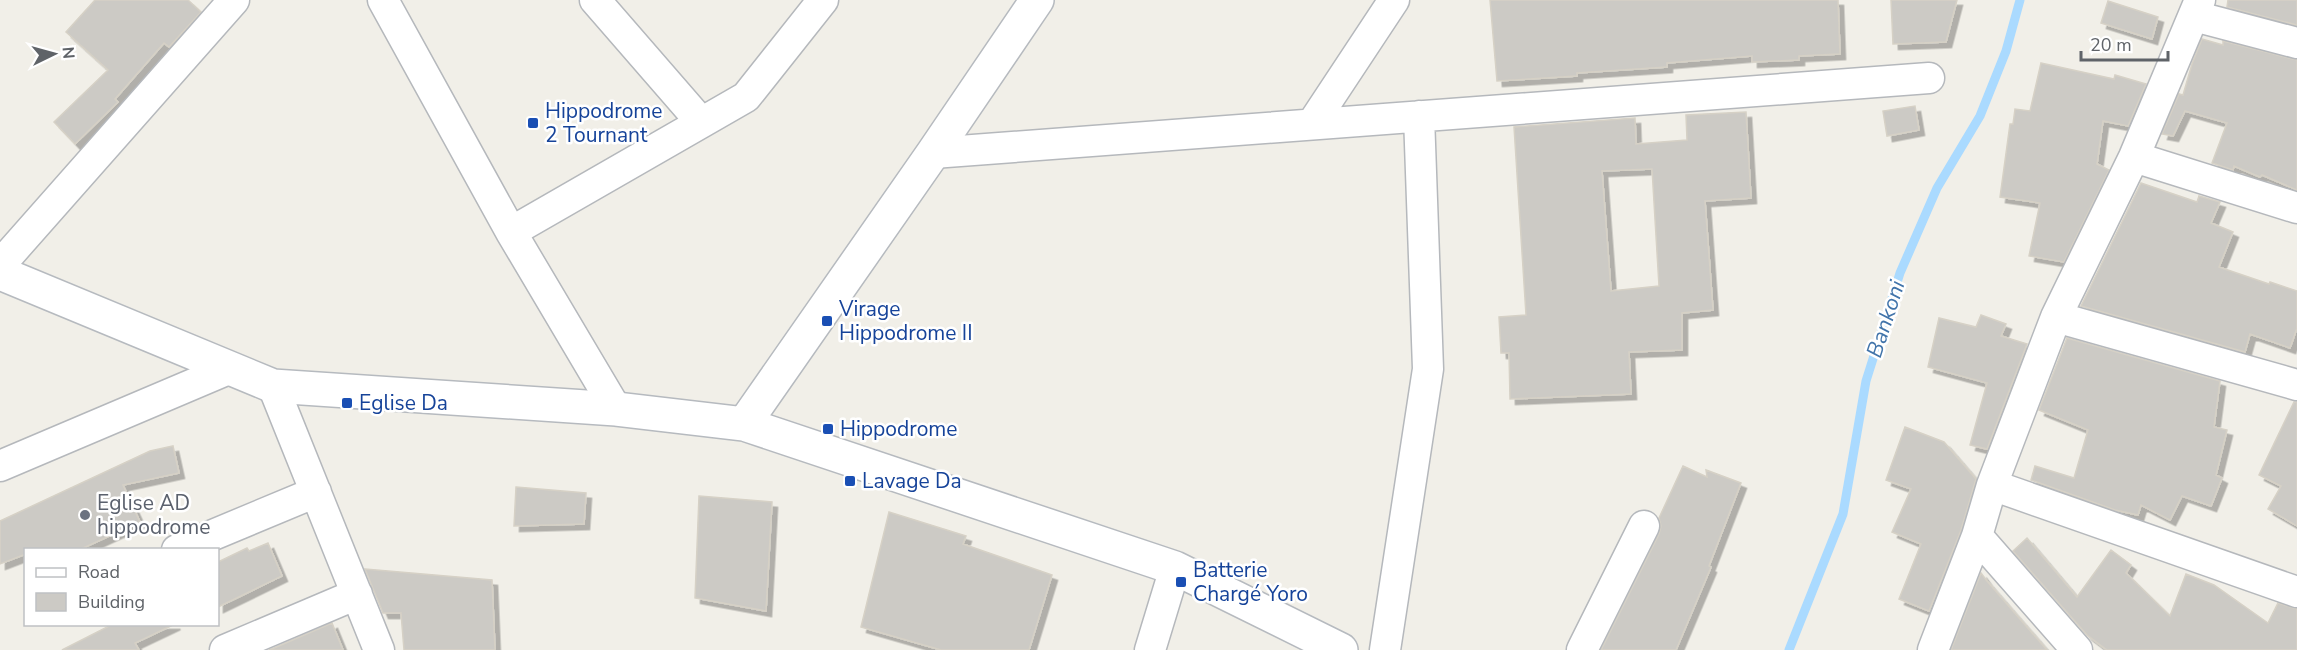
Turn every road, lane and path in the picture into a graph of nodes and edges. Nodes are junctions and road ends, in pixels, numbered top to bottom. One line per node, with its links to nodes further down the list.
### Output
1 (234, 0): 17 (street)
2 (383, 0): 16 (street)
3 (595, 0): 11 (street)
4 (823, 0): 11 (street)
5 (1037, 0): 13 (street)
6 (1394, 0): 12 (street)
7 (2197, 8): 8 (street); 14 (street)
8 (2297, 43)
9 (1929, 78): 10 (street)
10 (1419, 116): 12 (street); 38 (street)
11 (701, 122): 16 (street)
12 (1312, 124): 13 (street)
13 (933, 153): 24 (street)
14 (2134, 157): 15 (street); 19 (street)
15 (2297, 208)
16 (511, 232): 23 (street)
17 (0, 265)
18 (0, 273): 20 (street)
19 (2056, 317): 21 (street); 26 (street)
20 (231, 368): 22 (street); 25 (street)
21 (2297, 385)
22 (273, 386): 23 (street); 27 (street)
23 (616, 409): 24 (street)
24 (744, 424): 31 (street)
25 (0, 466)
26 (1992, 485): 29 (street); 32 (street)
27 (316, 492): 30 (street); 33 (street)
28 (1644, 526): 39 (street)
29 (1977, 536): 40 (street); 41 (street)
30 (179, 548)
31 (1175, 568): 36 (street); 37 (street)
32 (2297, 592)
33 (357, 594): 34 (street); 35 (street)
34 (225, 650)
35 (379, 650)
36 (1150, 650)
37 (1341, 650)
38 (1385, 650)
39 (1582, 650)
40 (1933, 650)
41 (2077, 650)

